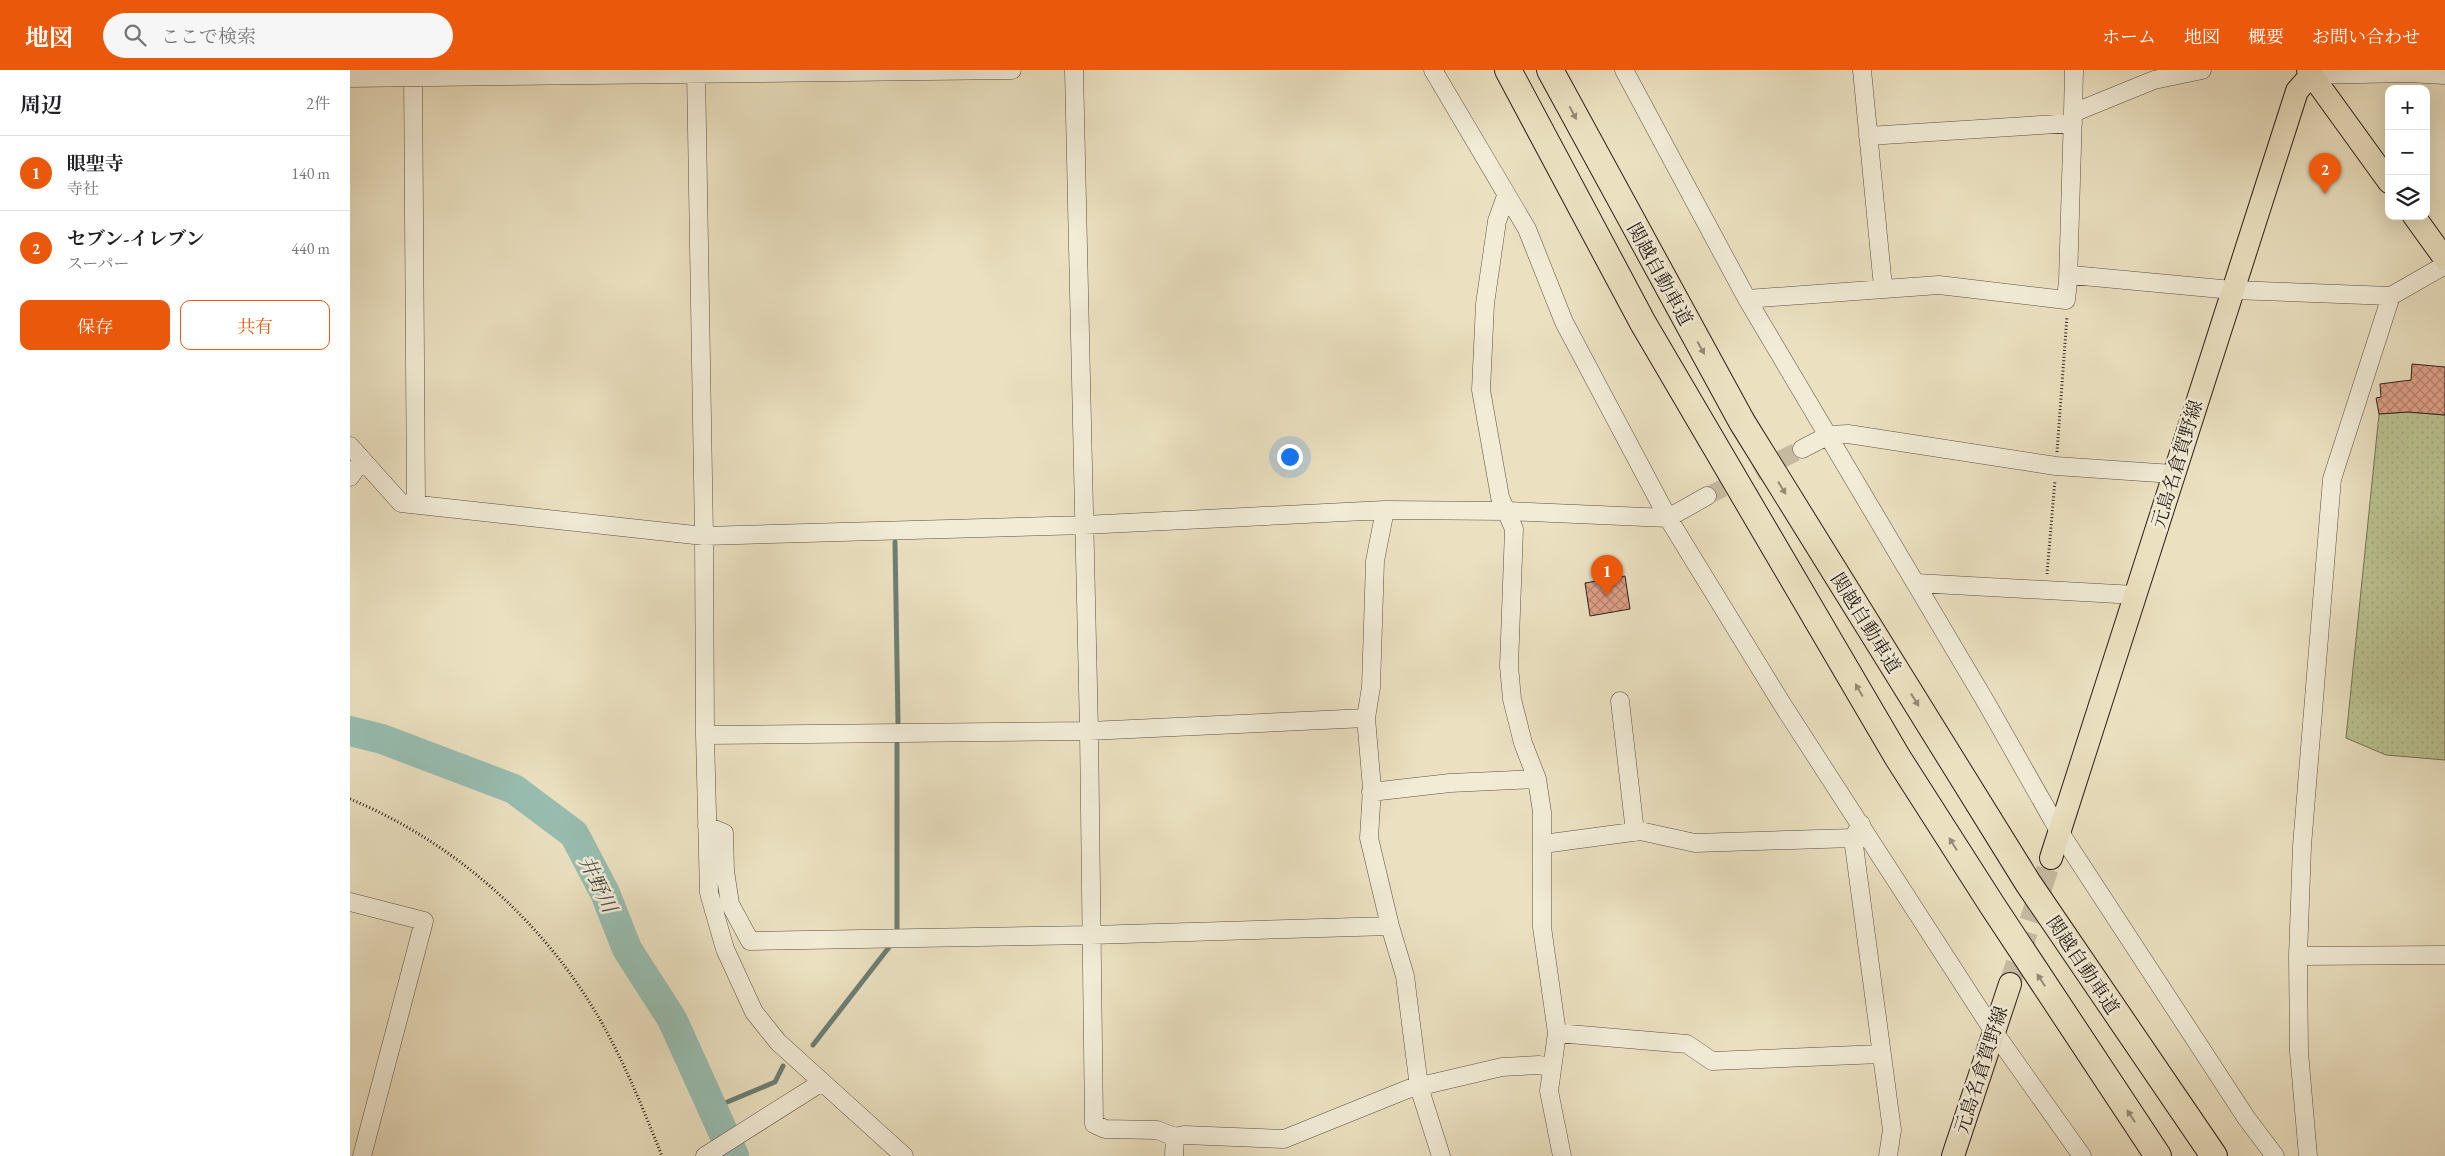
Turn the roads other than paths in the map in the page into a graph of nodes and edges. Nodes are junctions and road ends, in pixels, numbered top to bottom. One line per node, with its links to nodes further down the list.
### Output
1 (1012, 70): 11 (street)
2 (1074, 70): 40 (street)
3 (1433, 70): 20 (street)
4 (1502, 70): 17 (highway)
5 (1508, 70): 17 (highway, 関越自動車道)
6 (1550, 70): 79 (highway, 関越自動車道, one-way to 79)
7 (1624, 70): 28 (street)
8 (1862, 70): 18 (street)
9 (2074, 70): 16 (street)
10 (2202, 70): 16 (street)
11 (696, 72): 13 (street); 41 (street)
12 (2310, 72): 14 (street); 19 (main road); 26 (main road, 元島名倉賀野線)
13 (413, 74): 15 (street); 36 (street)
14 (2445, 75)
15 (350, 78)
16 (2073, 118): 18 (street); 24 (street)
17 (1536, 124): 78 (highway, 関越自動車道, one-way to 17)
18 (1868, 136): 25 (street)
19 (2385, 176)
20 (1506, 196): 38 (street); 39 (street)
21 (2417, 220): 22 (main road)
22 (2445, 259)
23 (2445, 265): 27 (street)
24 (2068, 281): 25 (street); 26 (street)
25 (1883, 287): 28 (street)
26 (2232, 290): 27 (street); 33 (main road, 元島名倉賀野線)
27 (2391, 296): 60 (street)
28 (1747, 299): 29 (street)
29 (1829, 435): 31 (street); 33 (street); 42 (street)
30 (350, 446): 32 (street)
31 (1802, 450)
32 (362, 460): 34 (street); 36 (street)
33 (2173, 474): 43 (main road, 元島名倉賀野線)
34 (350, 477)
35 (1707, 496): 39 (street)
36 (416, 504): 41 (street)
37 (1385, 510): 38 (street); 40 (street); 45 (street)
38 (1507, 511): 39 (street); 48 (street)
39 (1668, 518): 51 (street)
40 (1084, 525): 41 (street); 46 (street)
41 (704, 536): 47 (street)
42 (1916, 583): 43 (street); 52 (street)
43 (2136, 595): 52 (main road, 元島名倉賀野線)
44 (1620, 701): 53 (street)
45 (1366, 718): 46 (street); 49 (street)
46 (1089, 731): 47 (street); 58 (street)
47 (705, 735): 50 (street)
48 (1536, 779): 49 (street); 54 (street)
49 (1372, 792): 57 (street)
50 (707, 826): 58 (street); 66 (street)
51 (1857, 831): 53 (street); 63 (street); 64 (street)
52 (2059, 831): 55 (main road, 元島名倉賀野線); 80 (street)
53 (1635, 832): 54 (street)
54 (1543, 844): 62 (street)
55 (2050, 858)
56 (350, 902): 69 (street)
57 (1390, 926): 58 (street); 67 (street)
58 (1091, 935): 68 (street)
59 (2445, 955): 60 (street)
60 (2298, 956): 81 (street)
61 (2010, 984): 63 (main road, 元島名倉賀野線)
62 (1557, 1032): 64 (street); 65 (street)
63 (1994, 1032): 76 (main road, 元島名倉賀野線); 77 (street)
64 (1881, 1054): 75 (street)
65 (1551, 1067): 67 (street); 74 (street)
66 (822, 1082): 70 (street); 71 (street)
67 (1419, 1087): 68 (street); 73 (street)
68 (1175, 1137): 72 (street)
69 (362, 1156)
70 (705, 1156)
71 (904, 1156)
72 (1174, 1156)
73 (1442, 1156)
74 (1562, 1156)
75 (1888, 1156)
76 (1953, 1156)
77 (2082, 1156)
78 (2158, 1156)
79 (2214, 1156)
80 (2275, 1156)
81 (2308, 1156)

